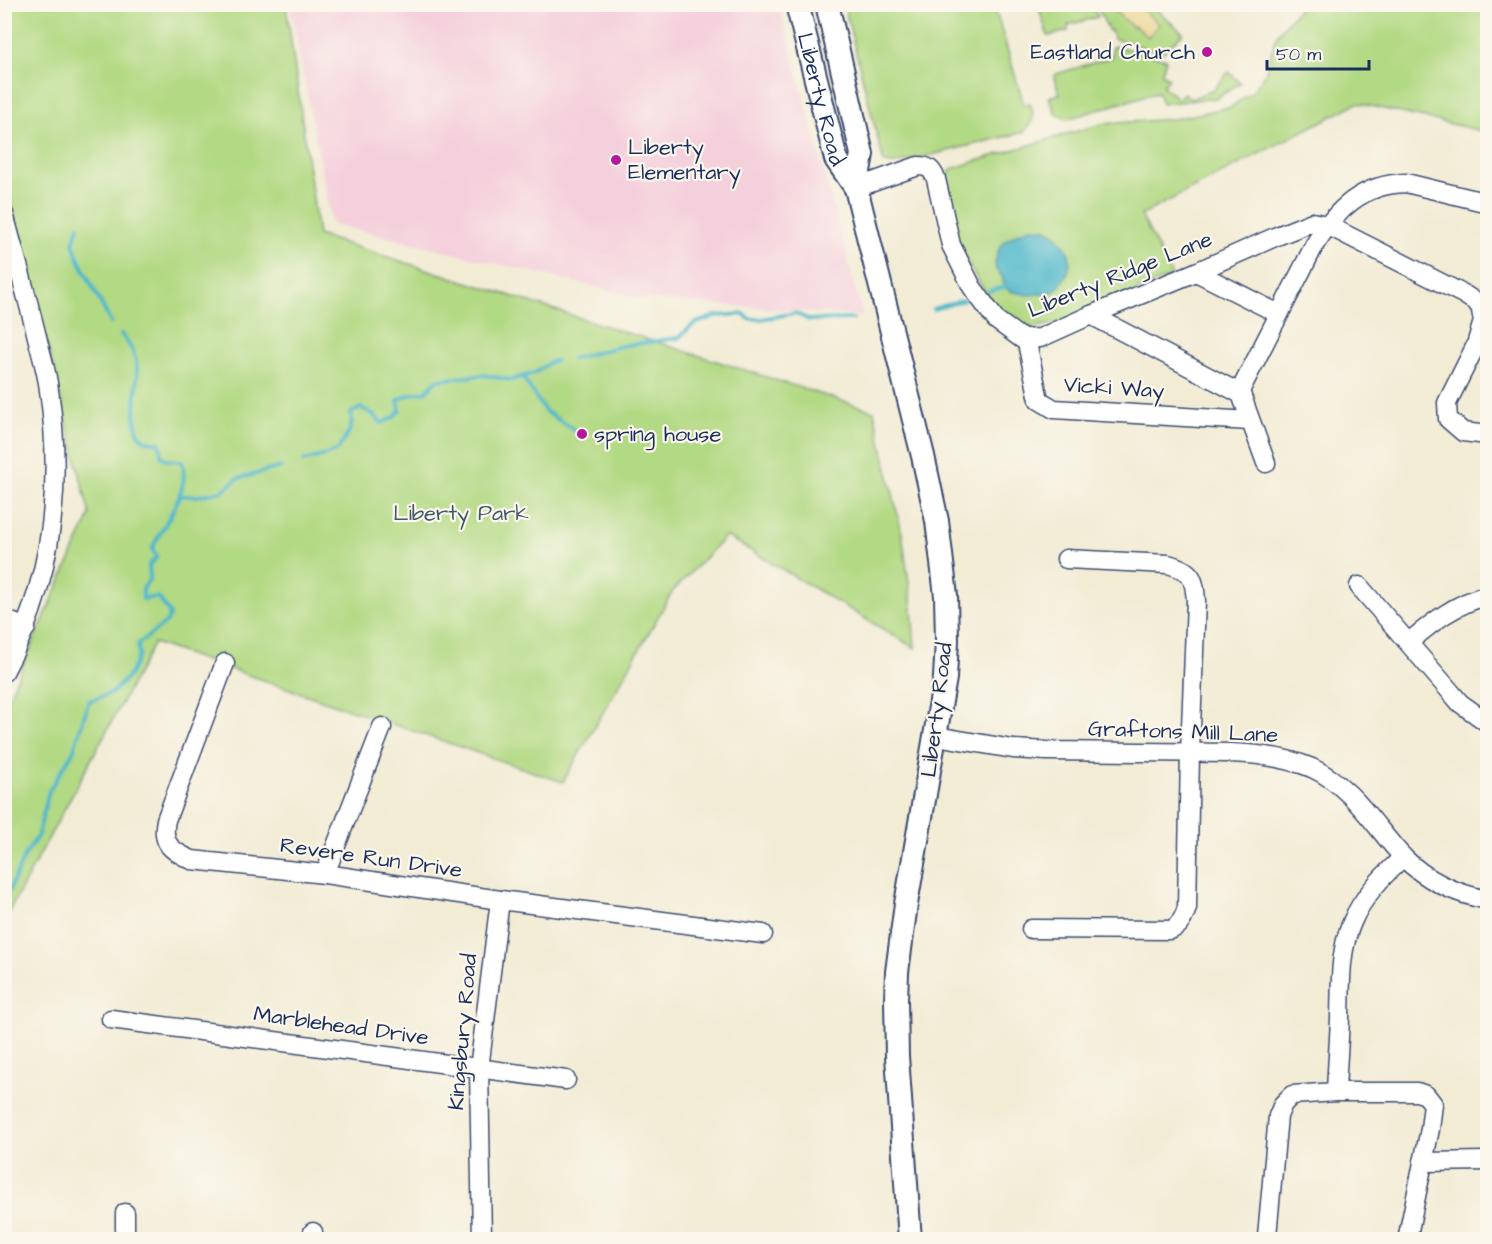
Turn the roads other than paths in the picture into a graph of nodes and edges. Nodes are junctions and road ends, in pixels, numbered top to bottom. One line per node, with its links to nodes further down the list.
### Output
1 (797, 4): 3 (main road, Liberty Road)
2 (827, 4): 3 (main road, Liberty Road)
3 (856, 188): 10 (street, Liberty Ridge Lane); 25 (main road, Liberty Road)
4 (1488, 203): 6 (street)
5 (6, 222): 19 (street)
6 (1327, 225): 7 (street, Liberty Ridge Lane); 8 (street); 13 (street)
7 (1196, 272): 8 (street); 9 (street, Liberty Ridge Lane)
8 (1279, 314): 11 (street)
9 (1091, 315): 10 (street, Liberty Ridge Lane); 11 (street)
10 (1026, 339): 12 (street, Vicki Way)
11 (1241, 394): 12 (street)
12 (1250, 421): 14 (street)
13 (1488, 435)
14 (1266, 463)
15 (1066, 559): 26 (street)
16 (1359, 586): 20 (street)
17 (1488, 595): 20 (street)
18 (4, 619): 19 (street)
19 (26, 628): 22 (street)
20 (1408, 642): 23 (street)
21 (225, 663): 28 (street, Revere Run Drive)
22 (4, 672)
23 (1488, 723)
24 (382, 726): 28 (street)
25 (936, 736): 26 (street, Graftons Mill Lane); 42 (main road, Liberty Road)
26 (1190, 753): 27 (street, Graftons Mill Lane); 31 (street)
27 (1403, 857): 30 (street, Graftons Mill Lane); 36 (street)
28 (325, 874): 29 (street, Revere Run Drive)
29 (500, 900): 32 (street, Revere Run Drive); 34 (street, Kingsbury Road)
30 (1488, 900)
31 (1031, 929)
32 (763, 934)
33 (111, 1019): 34 (street, Marblehead Drive)
34 (479, 1069): 35 (street, Marblehead Drive); 41 (street, Kingsbury Road)
35 (566, 1080)
36 (1336, 1092): 38 (street); 43 (street)
37 (1488, 1161): 38 (street)
38 (1423, 1162): 44 (street)
39 (125, 1213): 40 (street)
40 (125, 1239)
41 (482, 1239)
42 (910, 1239)
43 (1270, 1239)
44 (1407, 1239)

